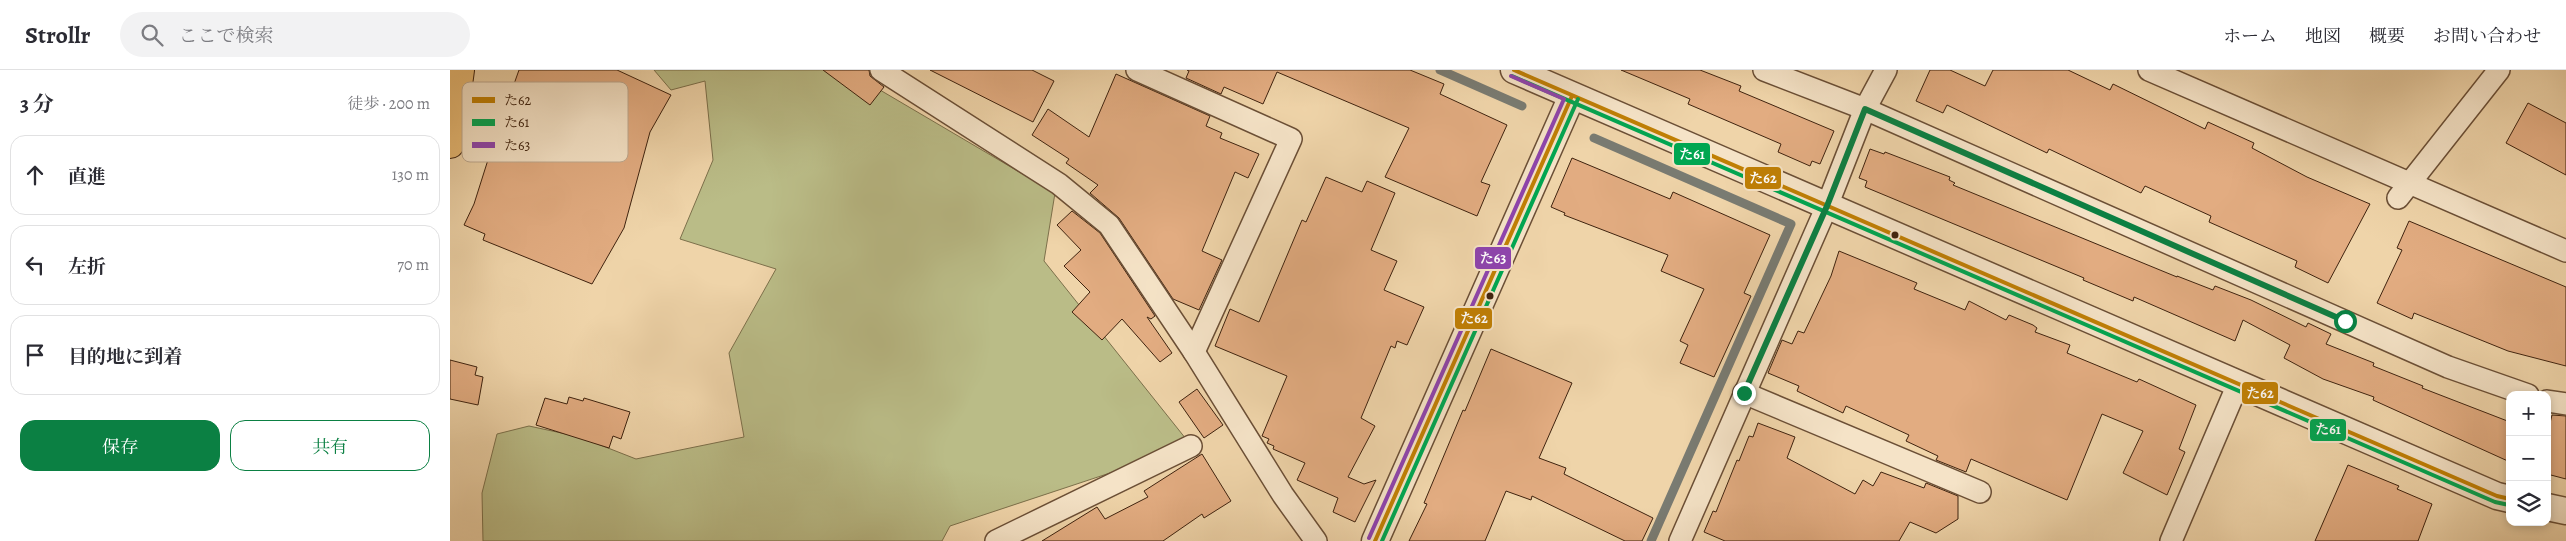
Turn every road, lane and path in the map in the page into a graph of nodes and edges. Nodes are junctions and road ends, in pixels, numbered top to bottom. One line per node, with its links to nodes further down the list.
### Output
1 (460, 70): 11 (main road)
2 (881, 70): 15 (street)
3 (1137, 70): 15 (street)
4 (1514, 70): 9 (street)
5 (1764, 70): 10 (street)
6 (1886, 70): 10 (street)
7 (2499, 70): 12 (street)
8 (2162, 73): 12 (street)
9 (1572, 96): 13 (street); 28 (street)
10 (1865, 109): 13 (street); 17 (street)
11 (450, 144)
12 (2404, 191): 14 (street)
13 (1827, 206): 16 (street); 18 (street)
14 (2566, 251)
15 (1194, 352): 27 (street)
16 (2238, 384): 23 (street); 30 (street)
17 (2517, 391)
18 (1744, 393): 22 (street); 29 (street)
19 (2551, 402): 20 (street)
20 (2566, 404)
21 (1191, 446): 26 (street)
22 (1980, 492)
23 (2506, 498)
24 (2551, 508): 25 (street)
25 (2566, 511)
26 (1007, 539)
27 (1316, 541)
28 (1375, 541)
29 (1680, 541)
30 (2170, 541)

